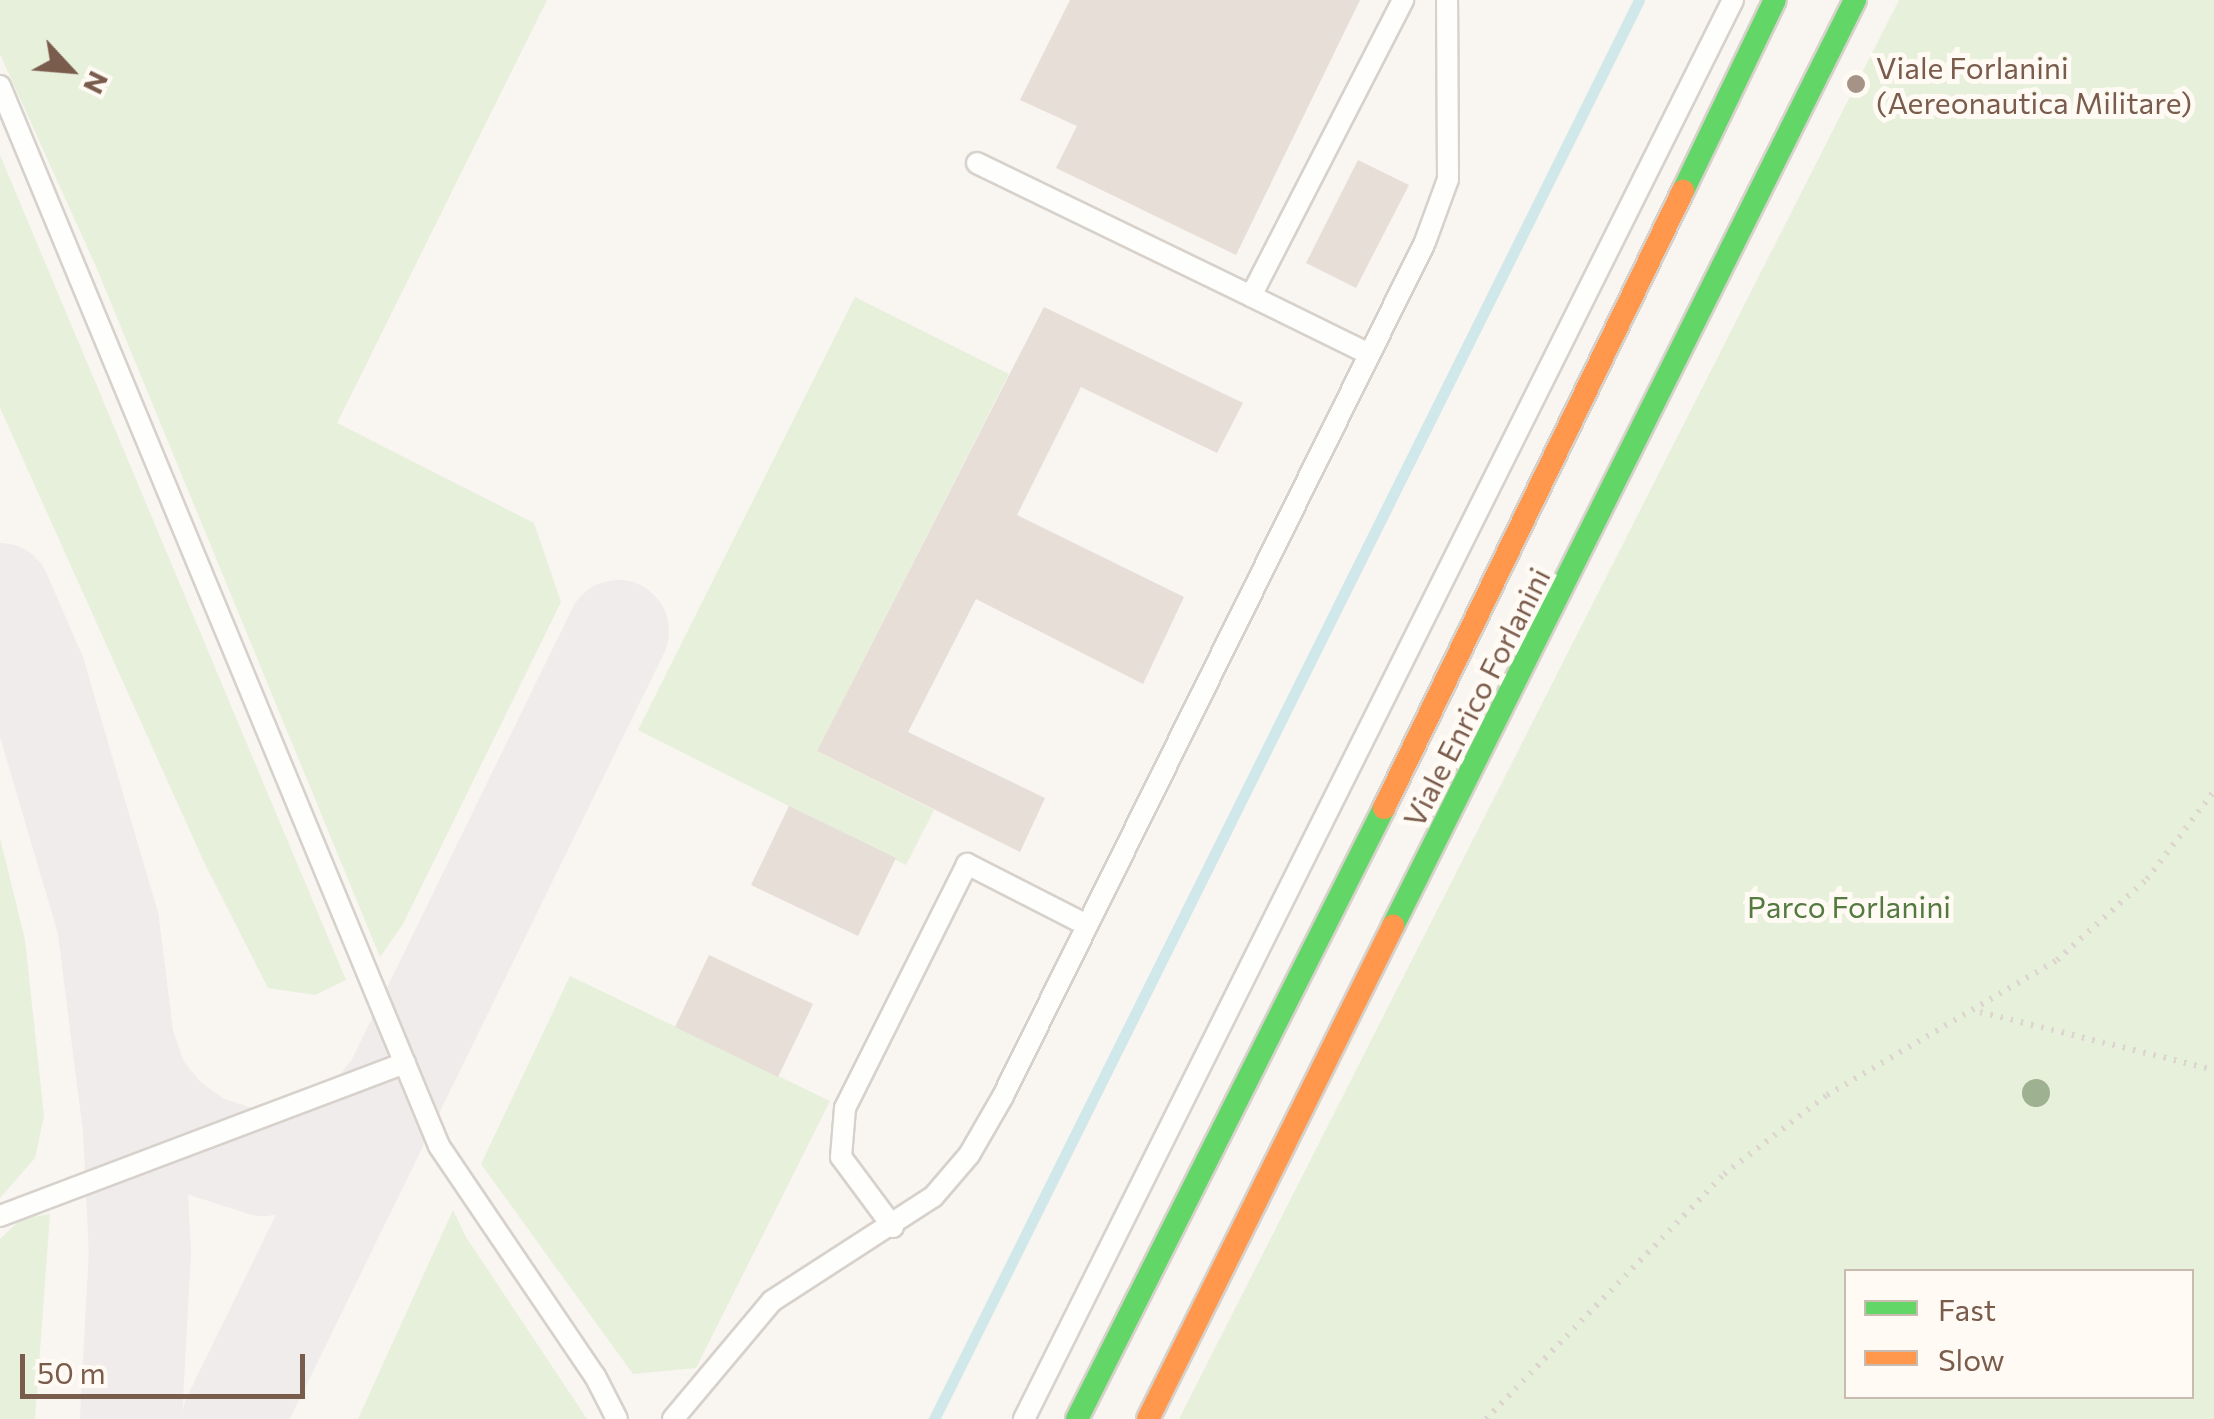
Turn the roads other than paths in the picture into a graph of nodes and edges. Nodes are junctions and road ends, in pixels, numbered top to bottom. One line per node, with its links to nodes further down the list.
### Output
1 (1403, 0): 8 (lane)
2 (1447, 0): 9 (lane)
3 (1734, 0): 16 (lane)
4 (1775, 0): 17 (main road, Viale Enrico Forlanini)
5 (1855, 0): 18 (main road, Viale Enrico Forlanini)
6 (0, 86): 11 (lane)
7 (977, 162): 8 (lane)
8 (1251, 296): 9 (lane)
9 (1369, 354): 10 (lane)
10 (1085, 924): 13 (lane); 13 (lane)
11 (405, 1063): 12 (lane); 14 (lane)
12 (0, 1216)
13 (893, 1228): 15 (lane)
14 (617, 1419)
15 (673, 1419)
16 (1024, 1419)
17 (1077, 1419)
18 (1148, 1419)

